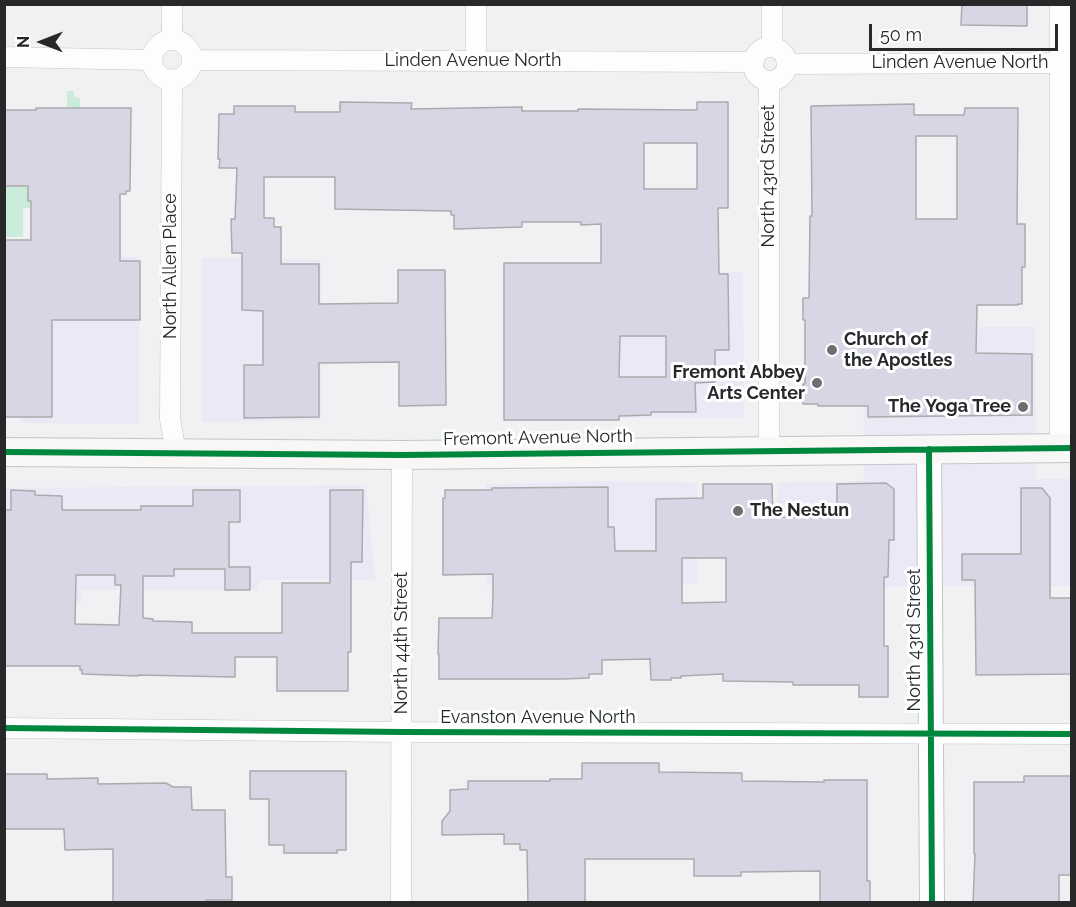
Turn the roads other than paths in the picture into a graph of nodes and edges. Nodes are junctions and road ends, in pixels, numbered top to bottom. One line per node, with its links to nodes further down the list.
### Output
1 (172, 4): 6 (street)
2 (476, 4): 11 (street)
3 (772, 4): 7 (street)
4 (1060, 4): 5 (street)
5 (1066, 27): 13 (street)
6 (172, 40): 9 (street); 10 (street)
7 (772, 47): 12 (street); 14 (street)
8 (4, 57): 9 (street)
9 (153, 60): 15 (street)
10 (192, 60): 11 (street, Linden Avenue North); 15 (street)
11 (476, 60): 12 (street, Linden Avenue North)
12 (754, 62): 16 (street)
13 (1060, 63): 14 (street, Linden Avenue North); 17 (street)
14 (787, 64): 16 (street)
15 (172, 79): 21 (street, North Allen Place)
16 (770, 81): 19 (street, North 43rd Street)
17 (1066, 448): 18 (main road, Fremont Avenue North)
18 (929, 449): 19 (main road, Fremont Avenue North); 25 (street, North 43rd Street)
19 (770, 451): 22 (main road, Fremont Avenue North)
20 (4, 452): 21 (main road, Fremont Avenue North)
21 (176, 453): 22 (main road, Fremont Avenue North)
22 (402, 455): 24 (street, North 44th Street)
23 (4, 728): 24 (street, Evanston Avenue North)
24 (402, 732): 25 (street, Evanston Avenue North); 27 (street, North 44th Street)
25 (931, 734): 26 (street, Evanston Avenue North); 28 (street, North 43rd Street)
26 (1071, 734)
27 (400, 903)
28 (932, 903)

